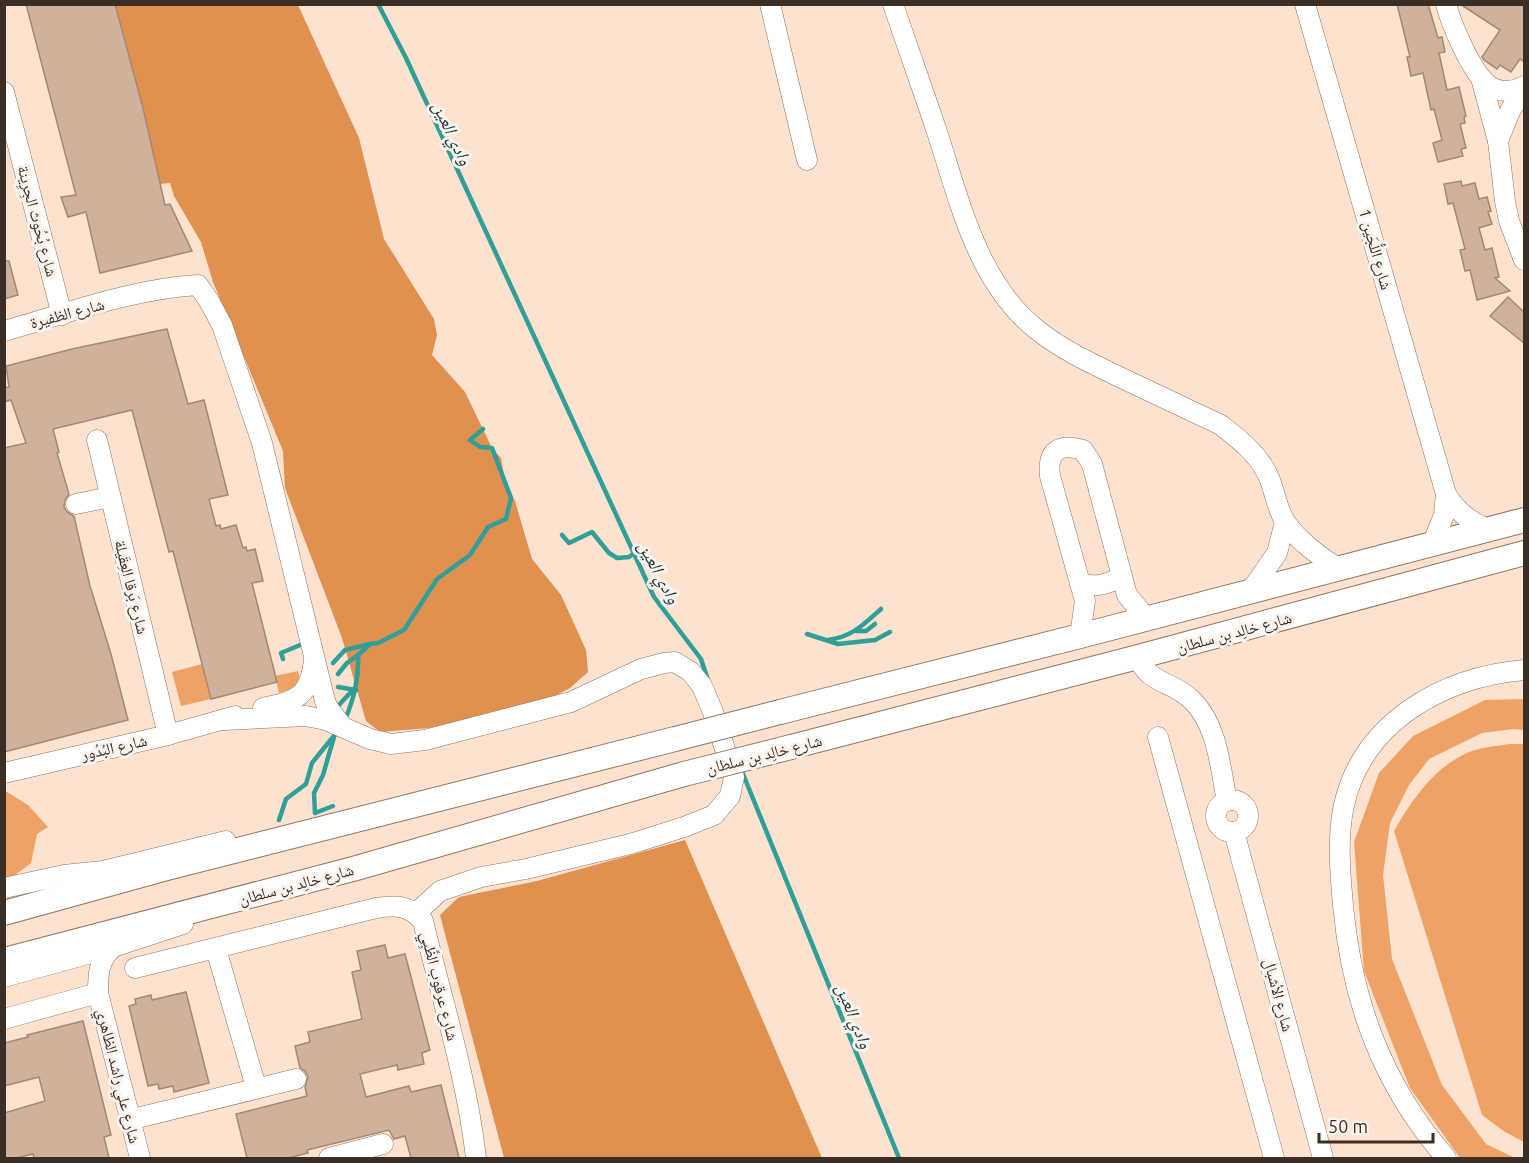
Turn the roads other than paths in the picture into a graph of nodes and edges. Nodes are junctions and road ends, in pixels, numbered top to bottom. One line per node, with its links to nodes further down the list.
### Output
1 (770, 4): 9 (street)
2 (893, 4): 18 (street)
3 (1305, 4): 14 (street, شارع اللُّجَين 1)
4 (1446, 4): 5 (street)
5 (1481, 78): 6 (street); 8 (street)
6 (1524, 87): 8 (street)
7 (4, 92): 11 (street, شارع بُحُوث الجِرِينة)
8 (1498, 141): 10 (street)
9 (807, 160)
10 (1524, 260)
11 (62, 315): 12 (street, شارع الظفيرة); 28 (street, شارع الظفيرة)
12 (4, 331)
13 (97, 440): 15 (street, شارع بَرقا العِقَيلة)
14 (1446, 494): 19 (street, شارع اللُّجَين 1); 20 (street, شارع اللُّجَين 1)
15 (110, 497): 16 (street); 35 (street, شارع بَرقا العِقَيلة)
16 (76, 504)
17 (1524, 520): 19 (main road, شارع خالِد بن سلطان)
18 (1285, 522): 22 (street); 25 (street)
19 (1490, 530): 20 (main road, شارع خالِد بن سلطان)
20 (1432, 545): 22 (main road, شارع خالِد بن سلطان)
21 (1524, 553): 29 (main road, شارع خالِد بن سلطان)
22 (1339, 569): 25 (main road, شارع خالِد بن سلطان)
23 (1122, 576): 24 (street); 24 (street); 26 (street)
24 (1080, 584): 27 (street)
25 (1250, 592): 26 (main road, شارع خالِد بن سلطان)
26 (1146, 619): 27 (main road, شارع خالِد بن سلطان)
27 (1080, 636): 40 (main road, شارع خالِد بن سلطان, bridge)
28 (314, 657): 31 (street); 33 (street)
29 (1138, 657): 38 (street); 43 (main road, شارع خالِد بن سلطان, bridge)
30 (1524, 669): 66 (street)
31 (321, 684): 32 (street); 34 (street)
32 (288, 716): 33 (street); 34 (street)
33 (224, 720): 35 (street, شارع البُدُور)
34 (342, 726): 46 (street)
35 (168, 735): 37 (street, شارع البُدُور)
36 (1158, 737): 41 (street)
37 (4, 773)
38 (1227, 801): 39 (street); 42 (street)
39 (1216, 819): 41 (street); 42 (street)
40 (344, 824): 44 (street); 45 (main road, شارع خالِد بن سلطان)
41 (1184, 831): 64 (street)
42 (1234, 832): 65 (street, شارع الأشبال)
43 (353, 869): 47 (street); 49 (main road, شارع خالِد بن سلطان)
44 (4, 888)
45 (4, 913)
46 (416, 913): 48 (street, شارع عرقوب الظَّبِي); 63 (street, شارع عرقوب الظَّبِي)
47 (113, 947): 50 (street); 55 (street)
48 (216, 949): 51 (street, شارع عرقوب الظَّبِي); 58 (street)
49 (4, 960)
50 (68, 960): 52 (street); 55 (street)
51 (135, 968)
52 (29, 971): 53 (street); 54 (street)
53 (4, 977)
54 (4, 984)
55 (98, 993): 56 (street); 59 (street, شارع علي راشد الظاهري)
56 (4, 1019)
57 (296, 1079): 58 (street)
58 (256, 1087): 59 (street)
59 (129, 1120): 61 (street, شارع علي راشد الظاهري)
60 (383, 1144): 62 (street)
61 (140, 1158)
62 (329, 1158)
63 (476, 1158)
64 (1274, 1158)
65 (1323, 1158)
66 (1446, 1158)

